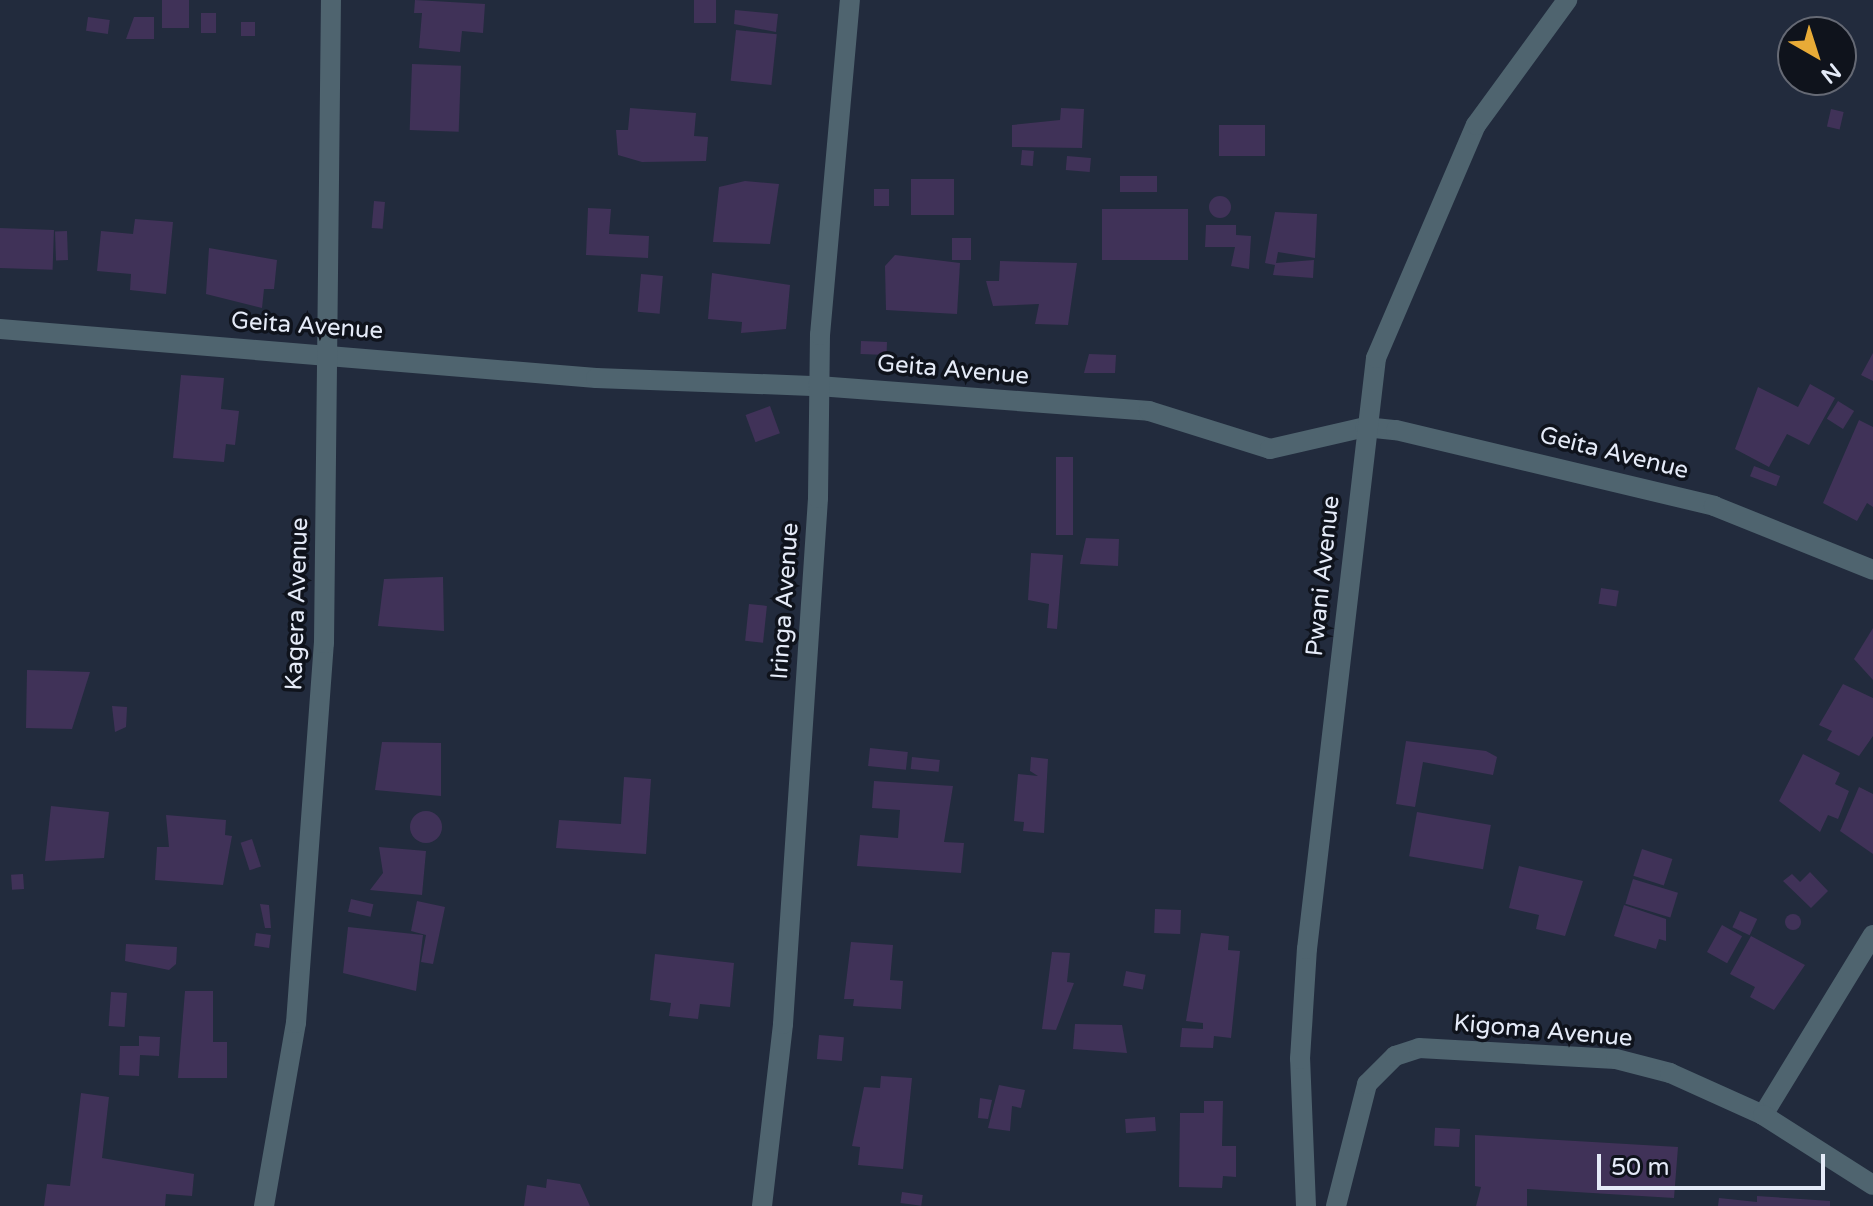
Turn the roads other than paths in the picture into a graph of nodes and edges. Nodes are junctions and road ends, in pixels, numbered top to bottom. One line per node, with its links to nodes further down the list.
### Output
1 (331, 0): 5 (street, Kagera Avenue)
2 (850, 0): 6 (street, Iringa Avenue)
3 (1567, 0): 7 (street, Pwani Avenue)
4 (0, 329): 5 (street, Geita Avenue)
5 (329, 352): 6 (street, Geita Avenue); 12 (street, Kagera Avenue)
6 (818, 386): 7 (street, Geita Avenue); 13 (street, Iringa Avenue)
7 (1365, 427): 8 (street, Geita Avenue); 14 (street, Pwani Avenue)
8 (1873, 570)
9 (1873, 935): 10 (street)
10 (1763, 1115): 11 (street, Kigoma Avenue); 15 (street, Kigoma Avenue)
11 (1873, 1185)
12 (264, 1206)
13 (762, 1206)
14 (1306, 1206)
15 (1336, 1206)

